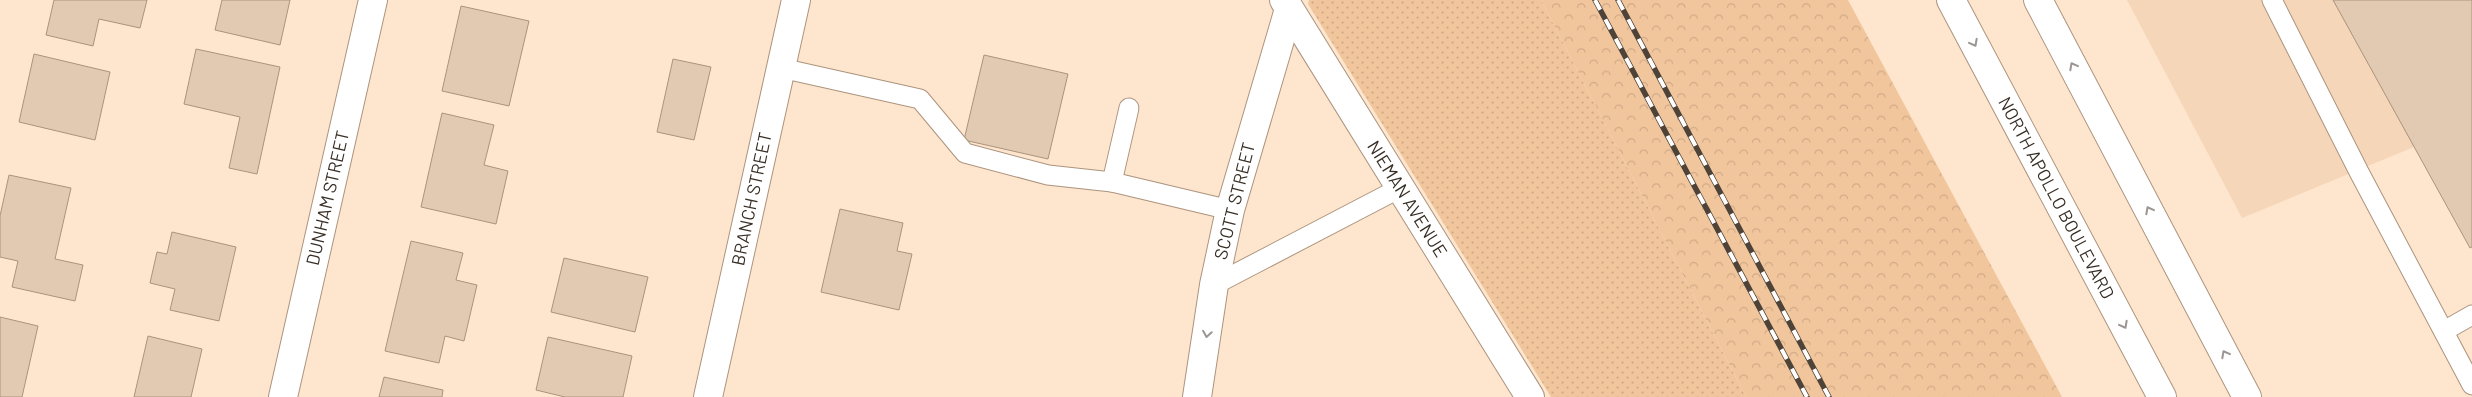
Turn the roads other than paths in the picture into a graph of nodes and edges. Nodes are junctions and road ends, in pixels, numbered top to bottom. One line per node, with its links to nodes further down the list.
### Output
1 (373, 0): 16 (street, DUNHAM STREET)
2 (796, 0): 7 (street, BRANCH STREET)
3 (1951, 0): 20 (street, NORTH APOLLO BOULEVARD, one-way to 20)
4 (2038, 0): 21 (street, one-way to 4)
5 (2272, 0): 14 (lane)
6 (1287, 5): 10 (street, NIEMAN AVENUE); 11 (street, SCOTT STREET)
7 (781, 68): 9 (lane); 17 (street, BRANCH STREET)
8 (1128, 108): 9 (lane)
9 (1112, 182): 11 (lane)
10 (1400, 188): 12 (lane); 19 (street, NIEMAN AVENUE)
11 (1230, 210): 12 (street, SCOTT STREET)
12 (1214, 285): 18 (street, SCOTT STREET, one-way to 18)
13 (2472, 315): 14 (lane)
14 (2444, 331): 15 (lane)
15 (2472, 385)
16 (283, 397)
17 (708, 397)
18 (1198, 397)
19 (1530, 397)
20 (2162, 397)
21 (2247, 397)

